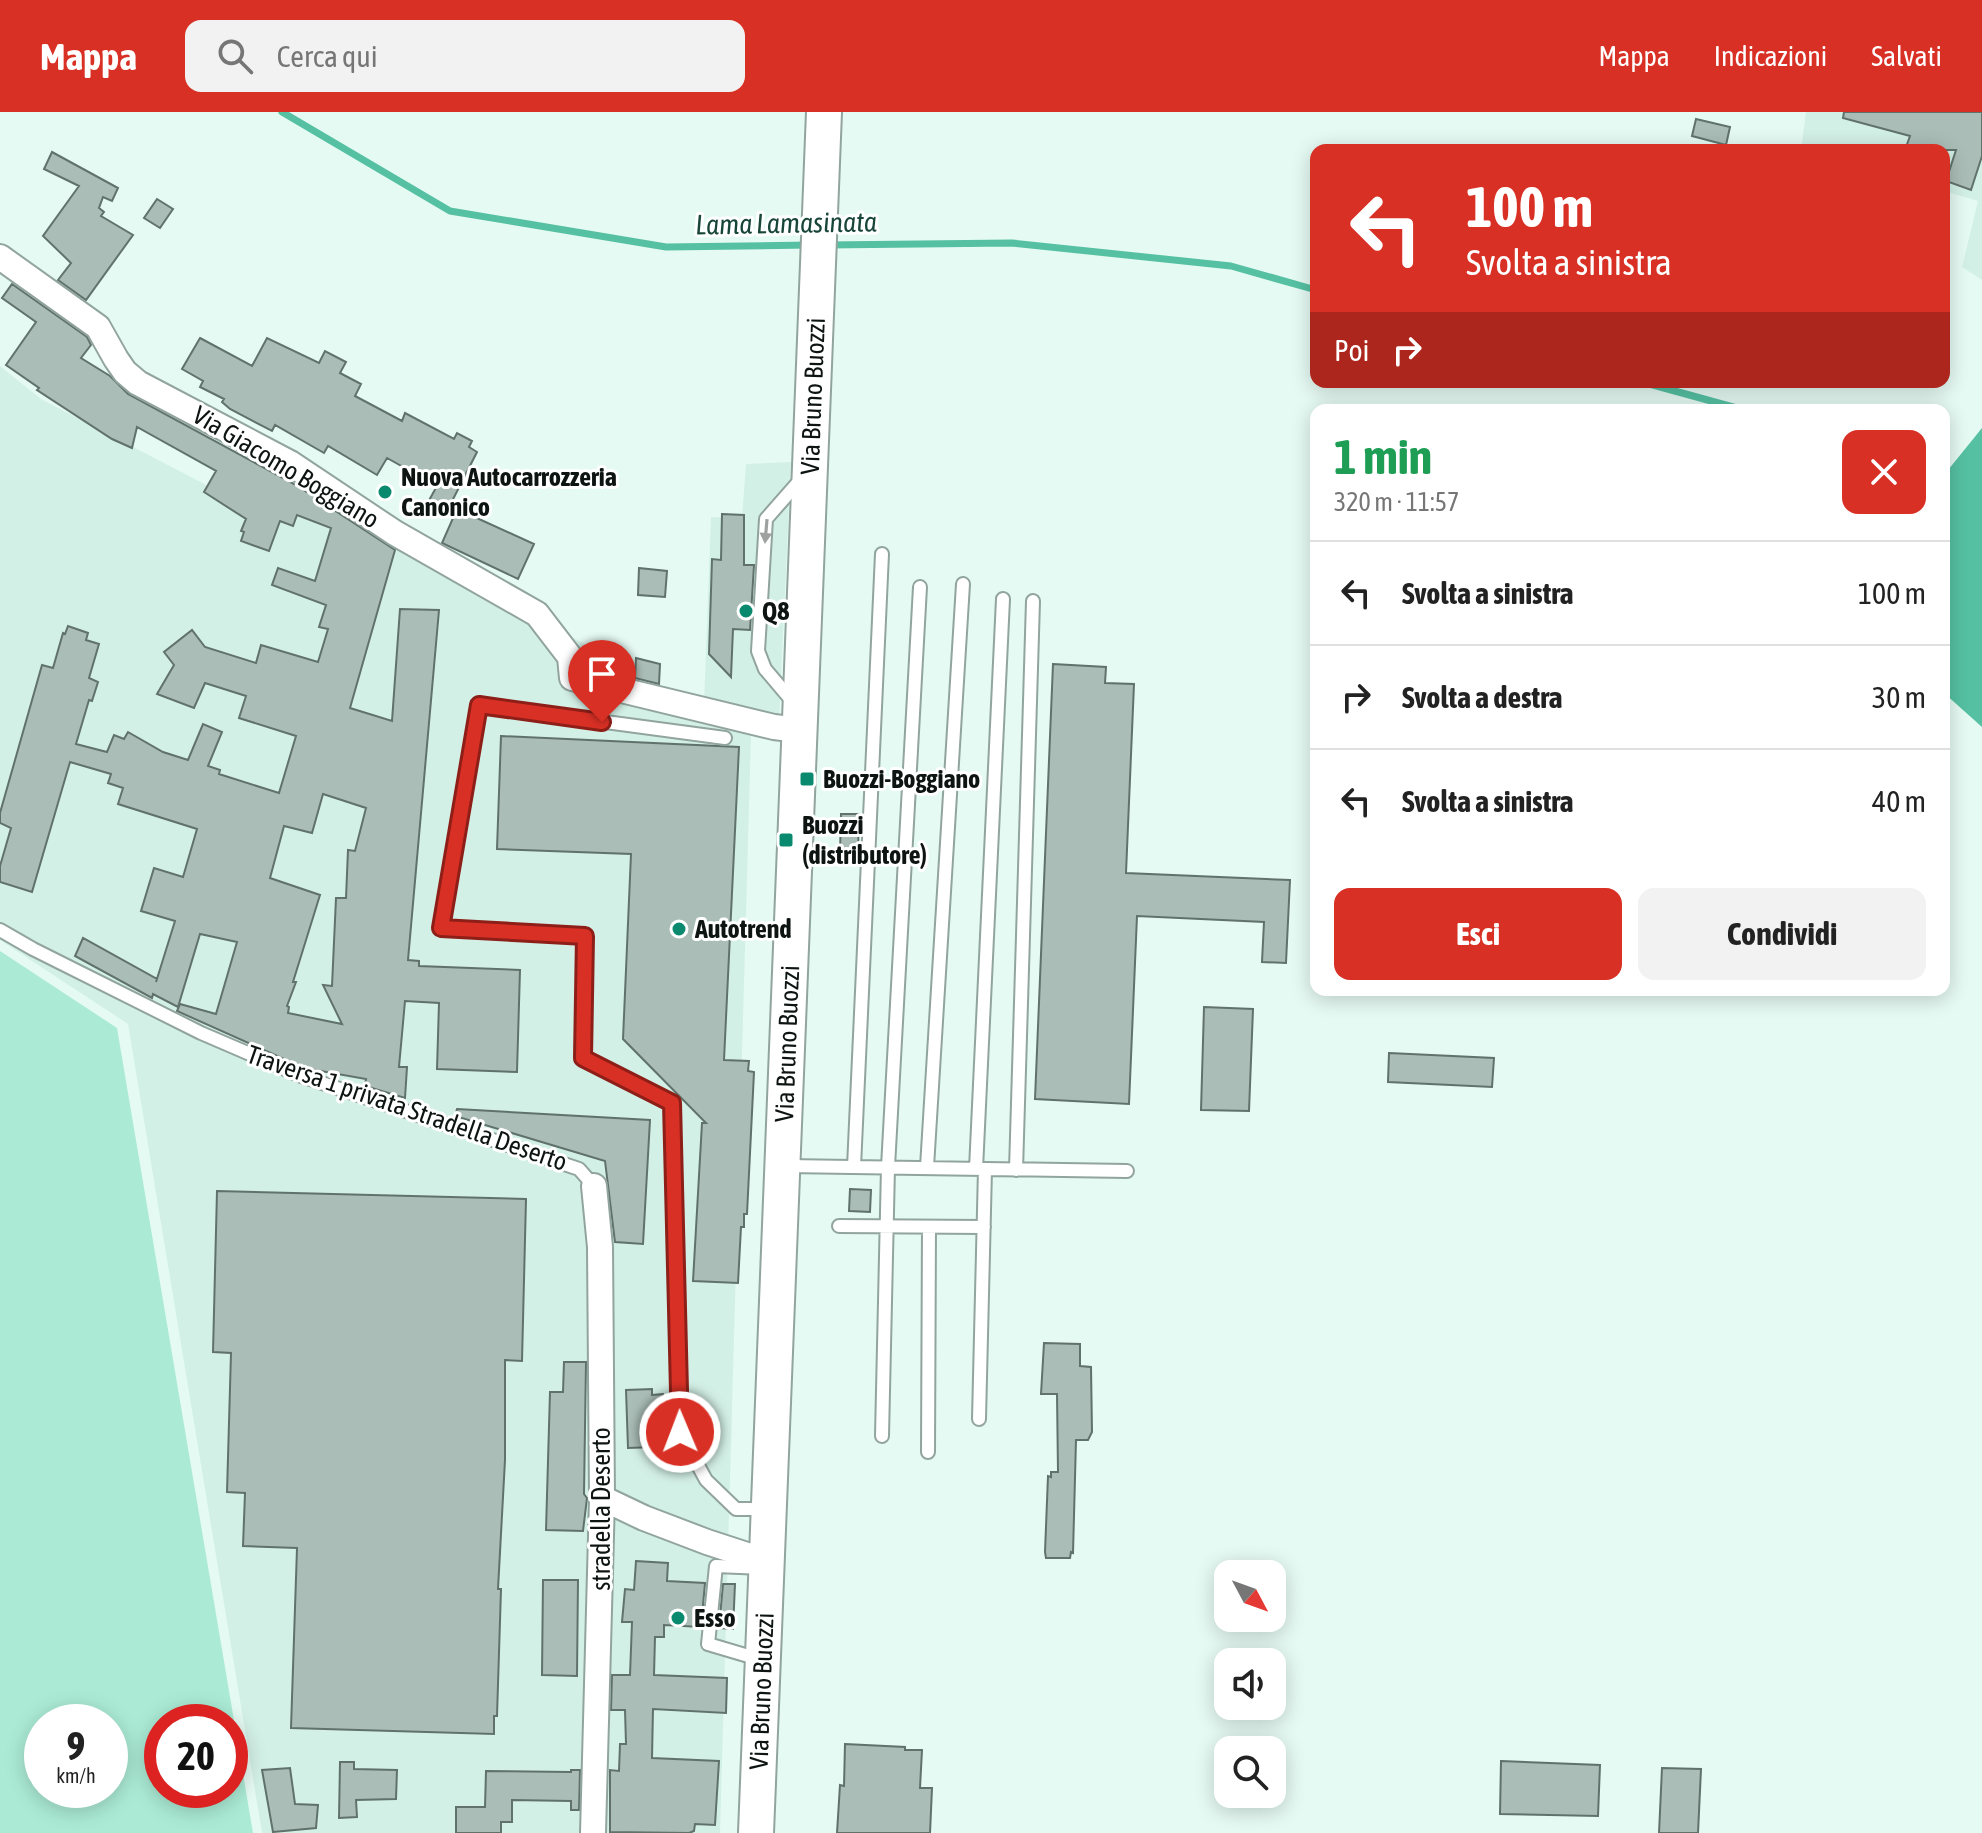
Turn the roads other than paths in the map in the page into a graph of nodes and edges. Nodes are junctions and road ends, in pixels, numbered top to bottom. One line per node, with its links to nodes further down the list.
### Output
1 (824, 112): 8 (main road, Via Bruno Buozzi)
2 (0, 257): 8 (street, Via Giacomo Boggiano)
3 (882, 554): 12 (lane)
4 (963, 584): 14 (lane)
5 (920, 587): 13 (lane)
6 (1003, 599): 15 (lane)
7 (1033, 601): 16 (lane)
8 (800, 720): 11 (main road, Via Bruno Buozzi)
9 (725, 738): 27 (lane)
10 (0, 930): 18 (lane, Traversa 1 privata Stradella Deserto)
11 (783, 1166): 12 (lane); 27 (main road, Via Bruno Buozzi)
12 (854, 1167): 13 (lane)
13 (888, 1167): 14 (lane); 20 (lane)
14 (927, 1167): 15 (lane)
15 (981, 1169): 16 (lane); 22 (lane)
16 (1016, 1170): 17 (lane)
17 (1127, 1171)
18 (594, 1186): 26 (street, stradella Deserto)
19 (839, 1226): 20 (lane)
20 (887, 1226): 21 (lane); 24 (lane)
21 (929, 1227): 22 (lane); 25 (lane)
22 (984, 1227): 23 (lane)
23 (979, 1419)
24 (882, 1436)
25 (928, 1452)
26 (602, 1498): 28 (street); 30 (street, stradella Deserto)
27 (769, 1509): 28 (main road, Via Bruno Buozzi)
28 (767, 1560): 29 (main road, Via Bruno Buozzi); 29 (lane)
29 (762, 1661): 31 (main road, Via Bruno Buozzi)
30 (593, 1833)
31 (756, 1833)

